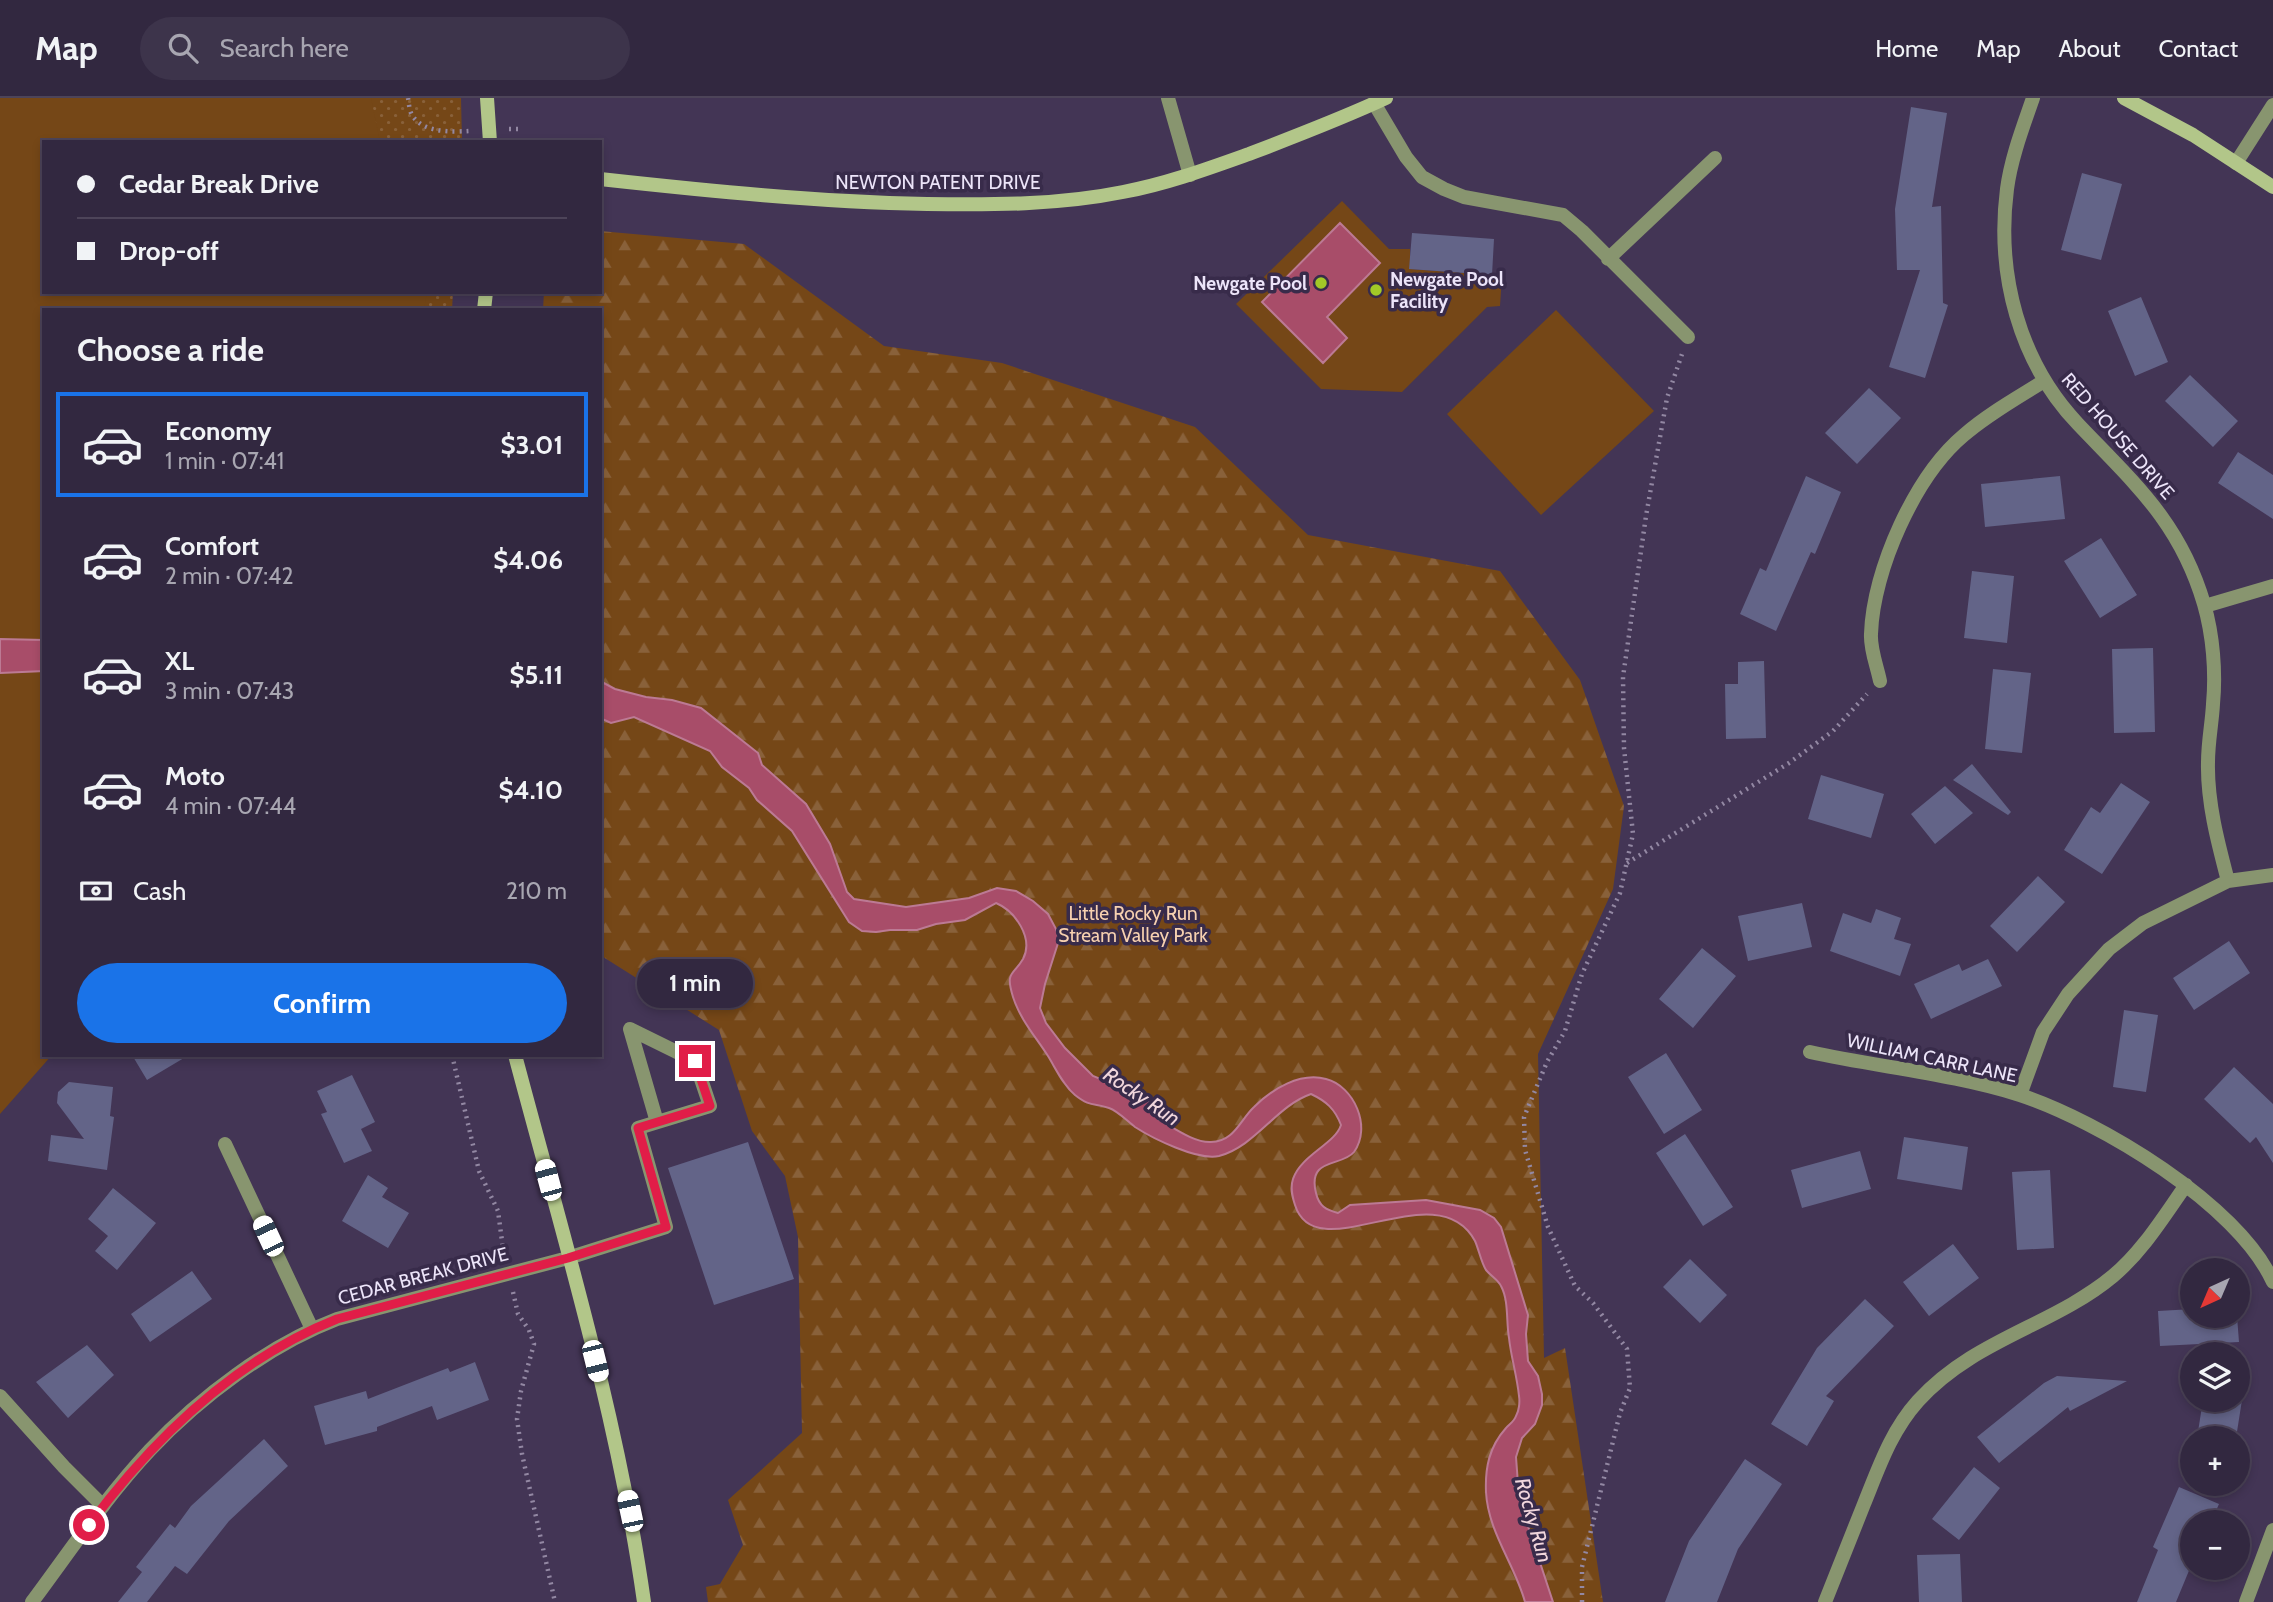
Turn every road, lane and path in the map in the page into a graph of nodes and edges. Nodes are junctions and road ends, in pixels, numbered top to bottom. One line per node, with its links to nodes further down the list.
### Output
1 (408, 98): 9 (path)
2 (487, 98): 9 (street)
3 (1168, 98): 12 (street)
4 (2033, 98): 17 (street, RED HOUSE DRIVE)
5 (2124, 98): 11 (street)
6 (1380, 101): 12 (street, NEWTON PATENT DRIVE); 15 (street)
7 (2273, 105): 11 (street)
8 (520, 129): 9 (path)
9 (489, 136)
10 (1715, 158): 15 (street)
11 (2236, 163): 14 (street)
12 (1190, 175): 13 (street, NEWTON PATENT DRIVE)
13 (602, 179)
14 (2273, 187)
15 (1608, 259): 16 (street)
16 (1688, 337): 21 (path)
17 (2044, 381): 19 (street, RED HOUSE DRIVE); 20 (street)
18 (2273, 586): 19 (street)
19 (2205, 606): 23 (street, RED HOUSE DRIVE)
20 (1880, 681): 21 (path)
21 (1627, 863): 41 (path)
22 (2273, 875): 23 (street)
23 (2228, 881): 27 (street)
24 (1811, 1052): 27 (street, WILLIAM CARR LANE)
25 (452, 1057): 32 (path)
26 (516, 1057): 31 (street)
27 (2020, 1096): 30 (street, WILLIAM CARR LANE)
28 (657, 1122): 28 (street); 31 (street, CEDAR BREAK DRIVE)
29 (225, 1144): 34 (street)
30 (2186, 1185): 33 (street, WILLIAM CARR LANE); 42 (street)
31 (568, 1258): 32 (street, CEDAR BREAK DRIVE); 40 (street)
32 (509, 1274): 34 (street, CEDAR BREAK DRIVE); 39 (path)
33 (2273, 1282)
34 (312, 1329): 36 (street, CEDAR BREAK DRIVE)
35 (0, 1396): 36 (street)
36 (103, 1506): 38 (street, CEDAR BREAK DRIVE)
37 (2273, 1530): 43 (street)
38 (32, 1602)
39 (555, 1602)
40 (644, 1602)
41 (1582, 1602)
42 (1825, 1602)
43 (2246, 1602)

